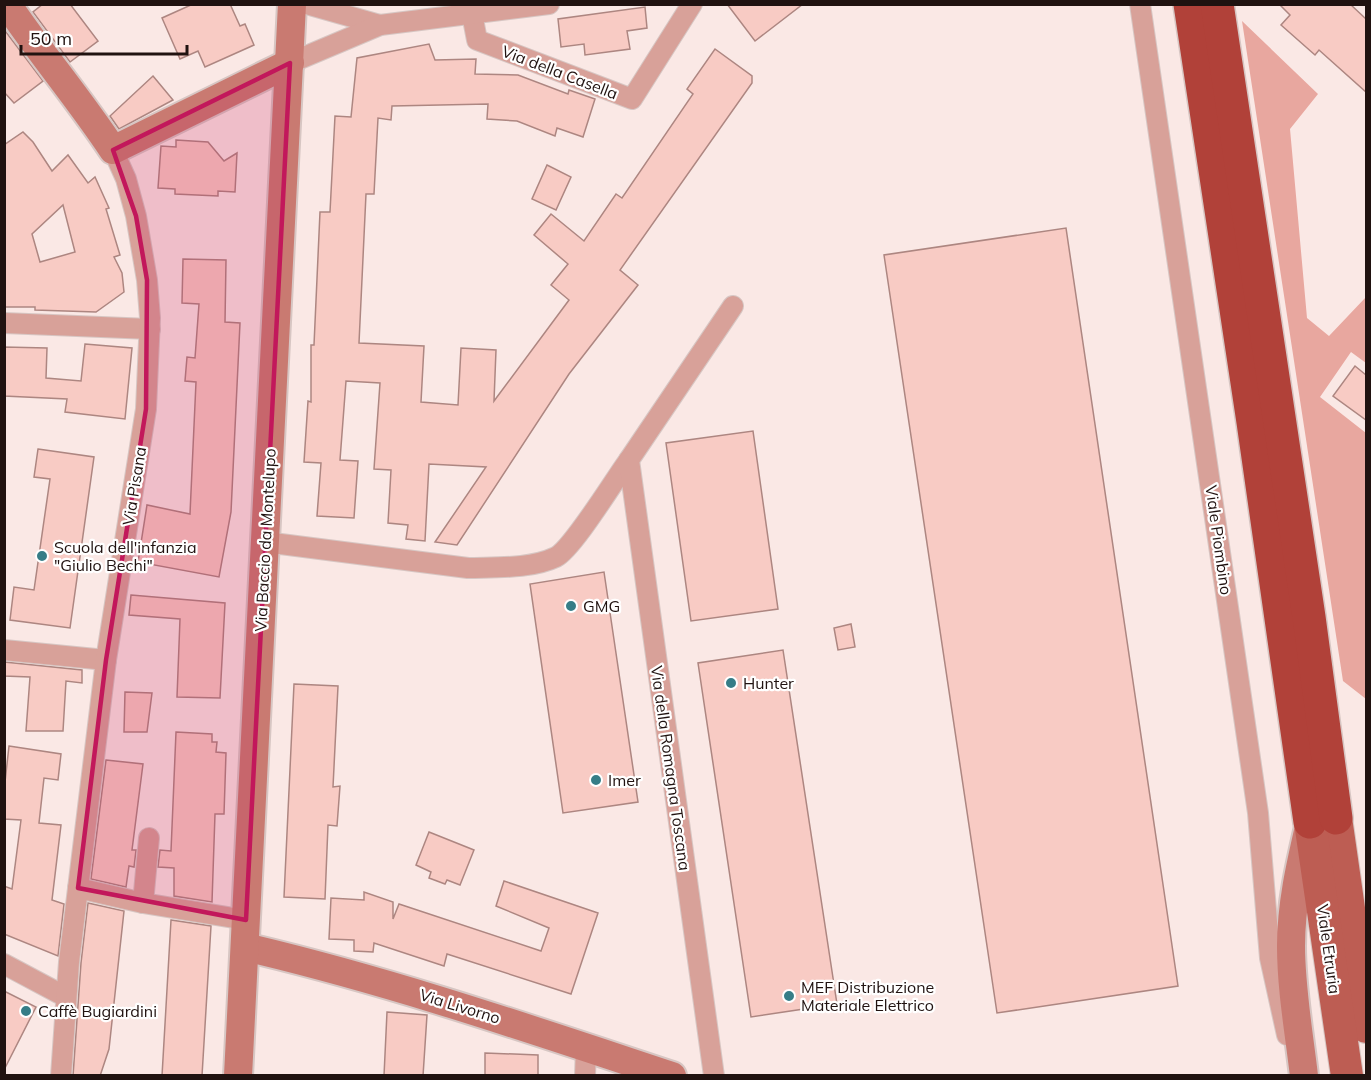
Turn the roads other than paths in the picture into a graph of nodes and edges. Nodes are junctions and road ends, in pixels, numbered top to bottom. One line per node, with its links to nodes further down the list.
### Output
1 (7, 4): 12 (street, Via Pisana)
2 (292, 4): 11 (street, Via Baccio da Montelupo)
3 (306, 4): 10 (street)
4 (549, 4): 9 (street)
5 (692, 4): 9 (street, Via della Casella)
6 (1140, 4): 35 (street, Viale Piombino)
7 (1190, 4): 13 (highway)
8 (1217, 4): 13 (highway)
9 (472, 14): 10 (street)
10 (380, 25): 11 (street)
11 (290, 63): 12 (street); 18 (street, Via Baccio da Montelupo)
12 (113, 150): 16 (street, Via Pisana)
13 (1229, 169): 21 (highway)
14 (733, 306): 17 (street)
15 (4, 322): 16 (street)
16 (150, 329): 20 (street, Via Pisana)
17 (628, 460): 18 (street); 34 (street, Via della Romagna Toscana)
18 (265, 542): 25 (street, Via Baccio da Montelupo)
19 (4, 650): 20 (street)
20 (106, 660): 23 (street, Via Pisana)
21 (1323, 820): 28 (main road, Viale Etruria); 36 (street); 37 (main road, Viale Etruria)
22 (149, 838): 24 (street)
23 (78, 888): 24 (street); 27 (street, Via Pisana)
24 (143, 903): 25 (street)
25 (245, 933): 29 (street, Via Livorno); 31 (street, Via Baccio da Montelupo)
26 (4, 964): 27 (street)
27 (66, 997): 30 (street, Via Pisana)
28 (1366, 1027)
29 (586, 1047): 32 (street); 33 (street, Via Livorno)
30 (61, 1076)
31 (238, 1076)
32 (585, 1076)
33 (672, 1076)
34 (714, 1076)
35 (1295, 1076)
36 (1304, 1076)
37 (1347, 1076)

